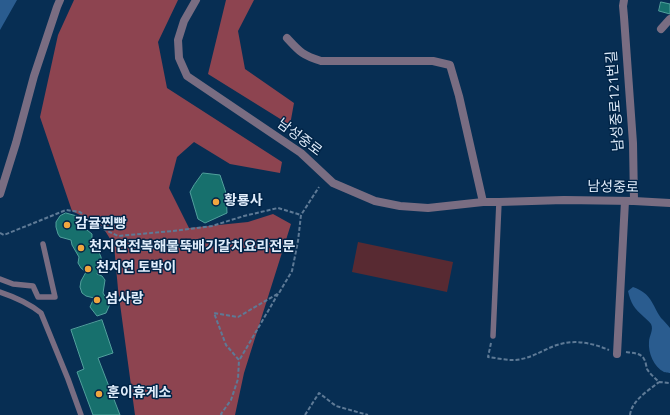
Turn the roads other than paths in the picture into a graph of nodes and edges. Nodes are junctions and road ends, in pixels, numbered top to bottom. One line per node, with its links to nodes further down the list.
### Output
1 (60, 0): 7 (street)
2 (196, 0): 10 (street, 남성중로)
3 (624, 0): 9 (street, 남성중로121번길)
4 (670, 19): 5 (street)
5 (661, 29)
6 (287, 38): 10 (street)
7 (0, 194)
8 (625, 201): 9 (street, 남성중로); 11 (street, 남성중로); 17 (street)
9 (634, 201): 12 (street, 남성중로)
10 (483, 202): 11 (street, 남성중로)
11 (499, 202): 16 (lane)
12 (670, 203)
13 (43, 244): 14 (lane)
14 (0, 279)
15 (0, 292): 18 (lane)
16 (493, 336)
17 (617, 354)
18 (81, 415)

